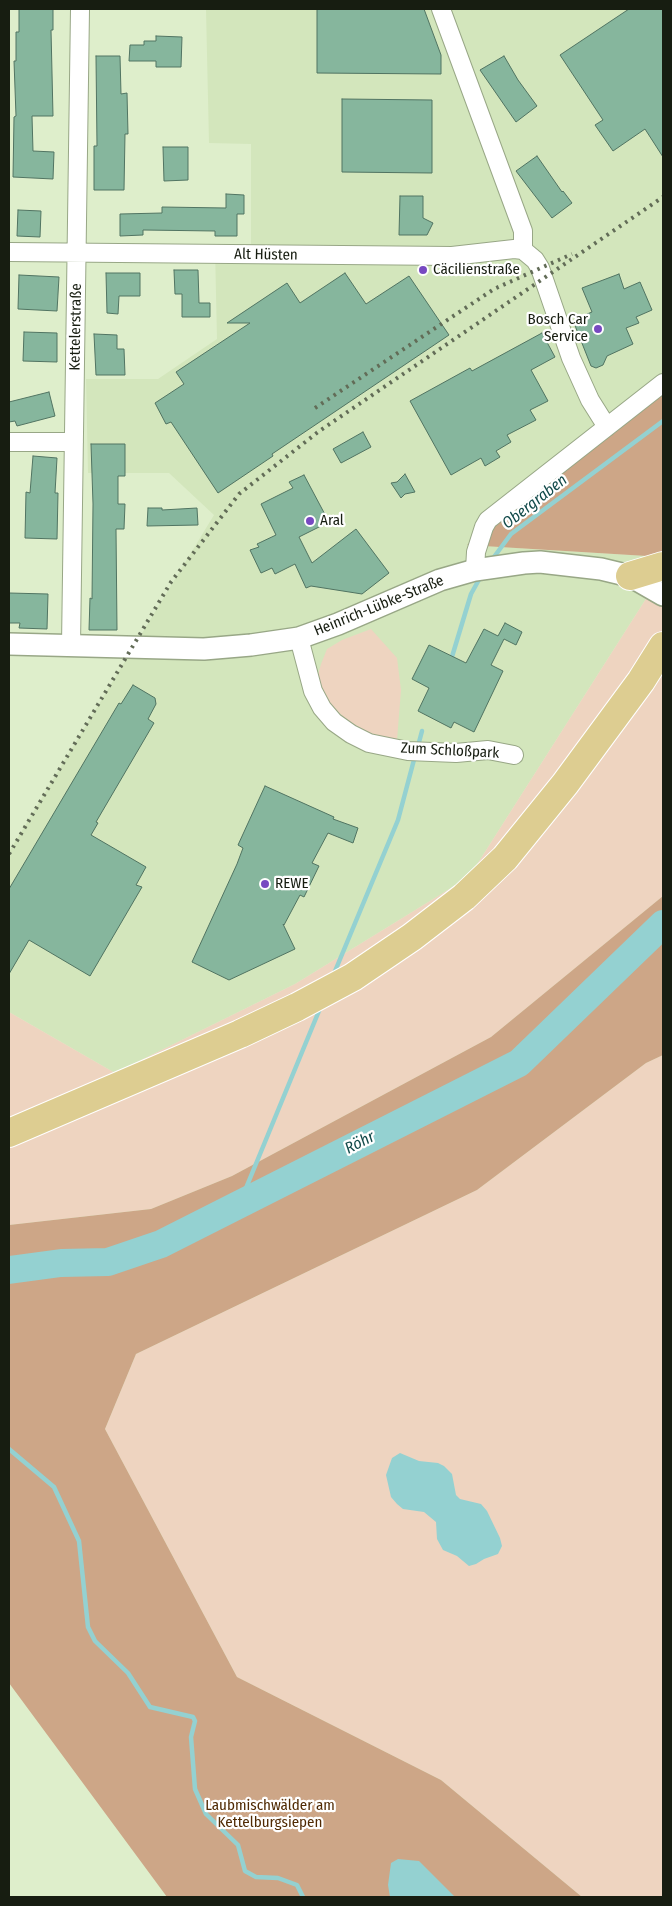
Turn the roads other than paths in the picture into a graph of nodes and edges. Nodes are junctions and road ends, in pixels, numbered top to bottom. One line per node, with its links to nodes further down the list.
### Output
1 (80, 9): 5 (street, Kettelerstraße)
2 (441, 9): 3 (street)
3 (523, 250): 5 (street, Alt Hüsten); 7 (street)
4 (9, 252): 5 (street, Alt Hüsten)
5 (77, 252): 9 (street, Kettelerstraße)
6 (663, 383): 7 (street)
7 (607, 427): 11 (street)
8 (9, 442): 9 (street)
9 (74, 442): 16 (street, Kettelerstraße)
10 (663, 566): 12 (main road)
11 (475, 570): 12 (street, Heinrich-Lübke-Straße); 14 (street, Heinrich-Lübke-Straße)
12 (630, 576): 13 (street, Heinrich-Lübke-Straße)
13 (663, 595)
14 (299, 638): 16 (street, Heinrich-Lübke-Straße); 19 (street, Zum Schloßpark)
15 (9, 644): 16 (street, Heinrich-Lübke-Straße)
16 (71, 645)
17 (663, 646): 18 (main road)
18 (652, 675): 20 (main road)
19 (514, 755)
20 (9, 1133)

